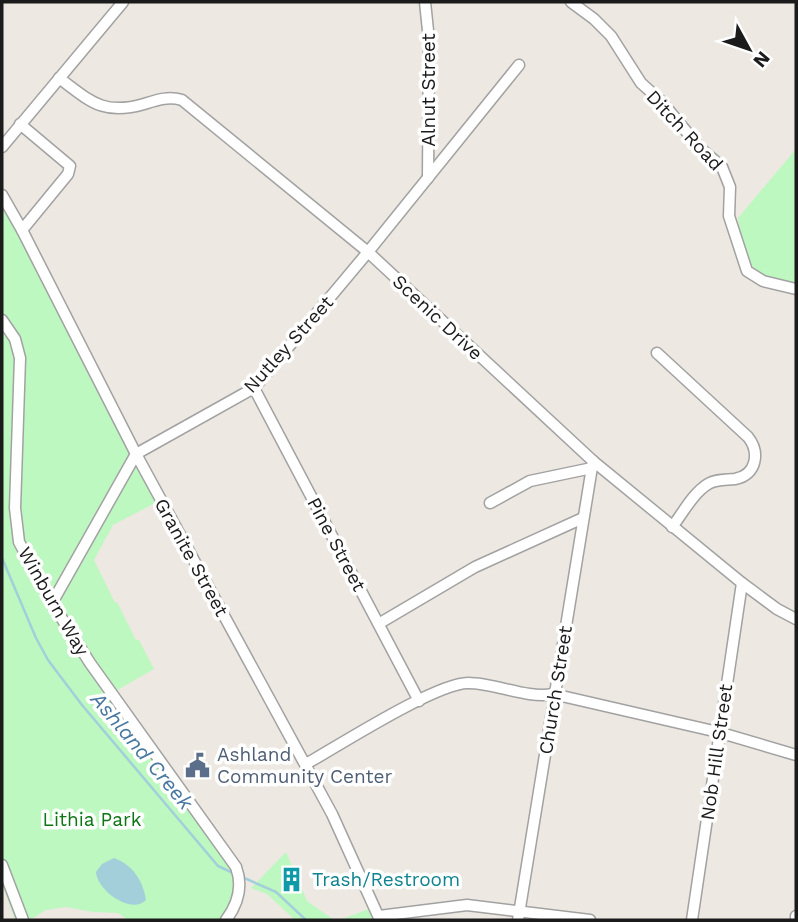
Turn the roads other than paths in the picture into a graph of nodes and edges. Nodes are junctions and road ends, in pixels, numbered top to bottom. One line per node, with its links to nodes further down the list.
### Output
1 (123, 2): 5 (street)
2 (425, 2): 8 (street, Alnut Street)
3 (571, 2): 12 (street, Ditch Road)
4 (519, 65): 8 (street, Nutley Street)
5 (59, 79): 6 (street); 11 (street, Scenic Drive)
6 (20, 124): 7 (street); 10 (street)
7 (2, 146)
8 (428, 178): 11 (street, Nutley Street)
9 (2, 195): 10 (street, Granite Street)
10 (23, 230): 16 (street, Granite Street)
11 (368, 253): 15 (street, Nutley Street); 17 (street, Scenic Drive)
12 (796, 289)
13 (2, 320): 22 (street, Winburn Way)
14 (657, 354): 20 (street)
15 (254, 387): 16 (street, Nutley Street); 24 (street, Pine Street)
16 (136, 454): 22 (street); 29 (street, Granite Street)
17 (592, 464): 18 (street); 19 (street, Church Street); 20 (street, Scenic Drive)
18 (490, 503)
19 (583, 518): 24 (street); 25 (street, Church Street)
20 (672, 527): 21 (street, Scenic Drive)
21 (742, 583): 23 (street, Scenic Drive); 27 (street, Nob Hill Street)
22 (52, 603): 34 (street, Winburn Way)
23 (796, 619)
24 (380, 623): 26 (street, Pine Street)
25 (553, 694): 26 (street); 27 (street); 31 (street, Church Street)
26 (419, 701): 29 (street)
27 (718, 732): 28 (street); 36 (street, Nob Hill Street)
28 (796, 755)
29 (306, 764): 32 (street, Granite Street)
30 (2, 865): 33 (street)
31 (519, 916): 32 (street); 35 (street)
32 (379, 918)
33 (23, 920)
34 (226, 920)
35 (590, 920)
36 (692, 920)

